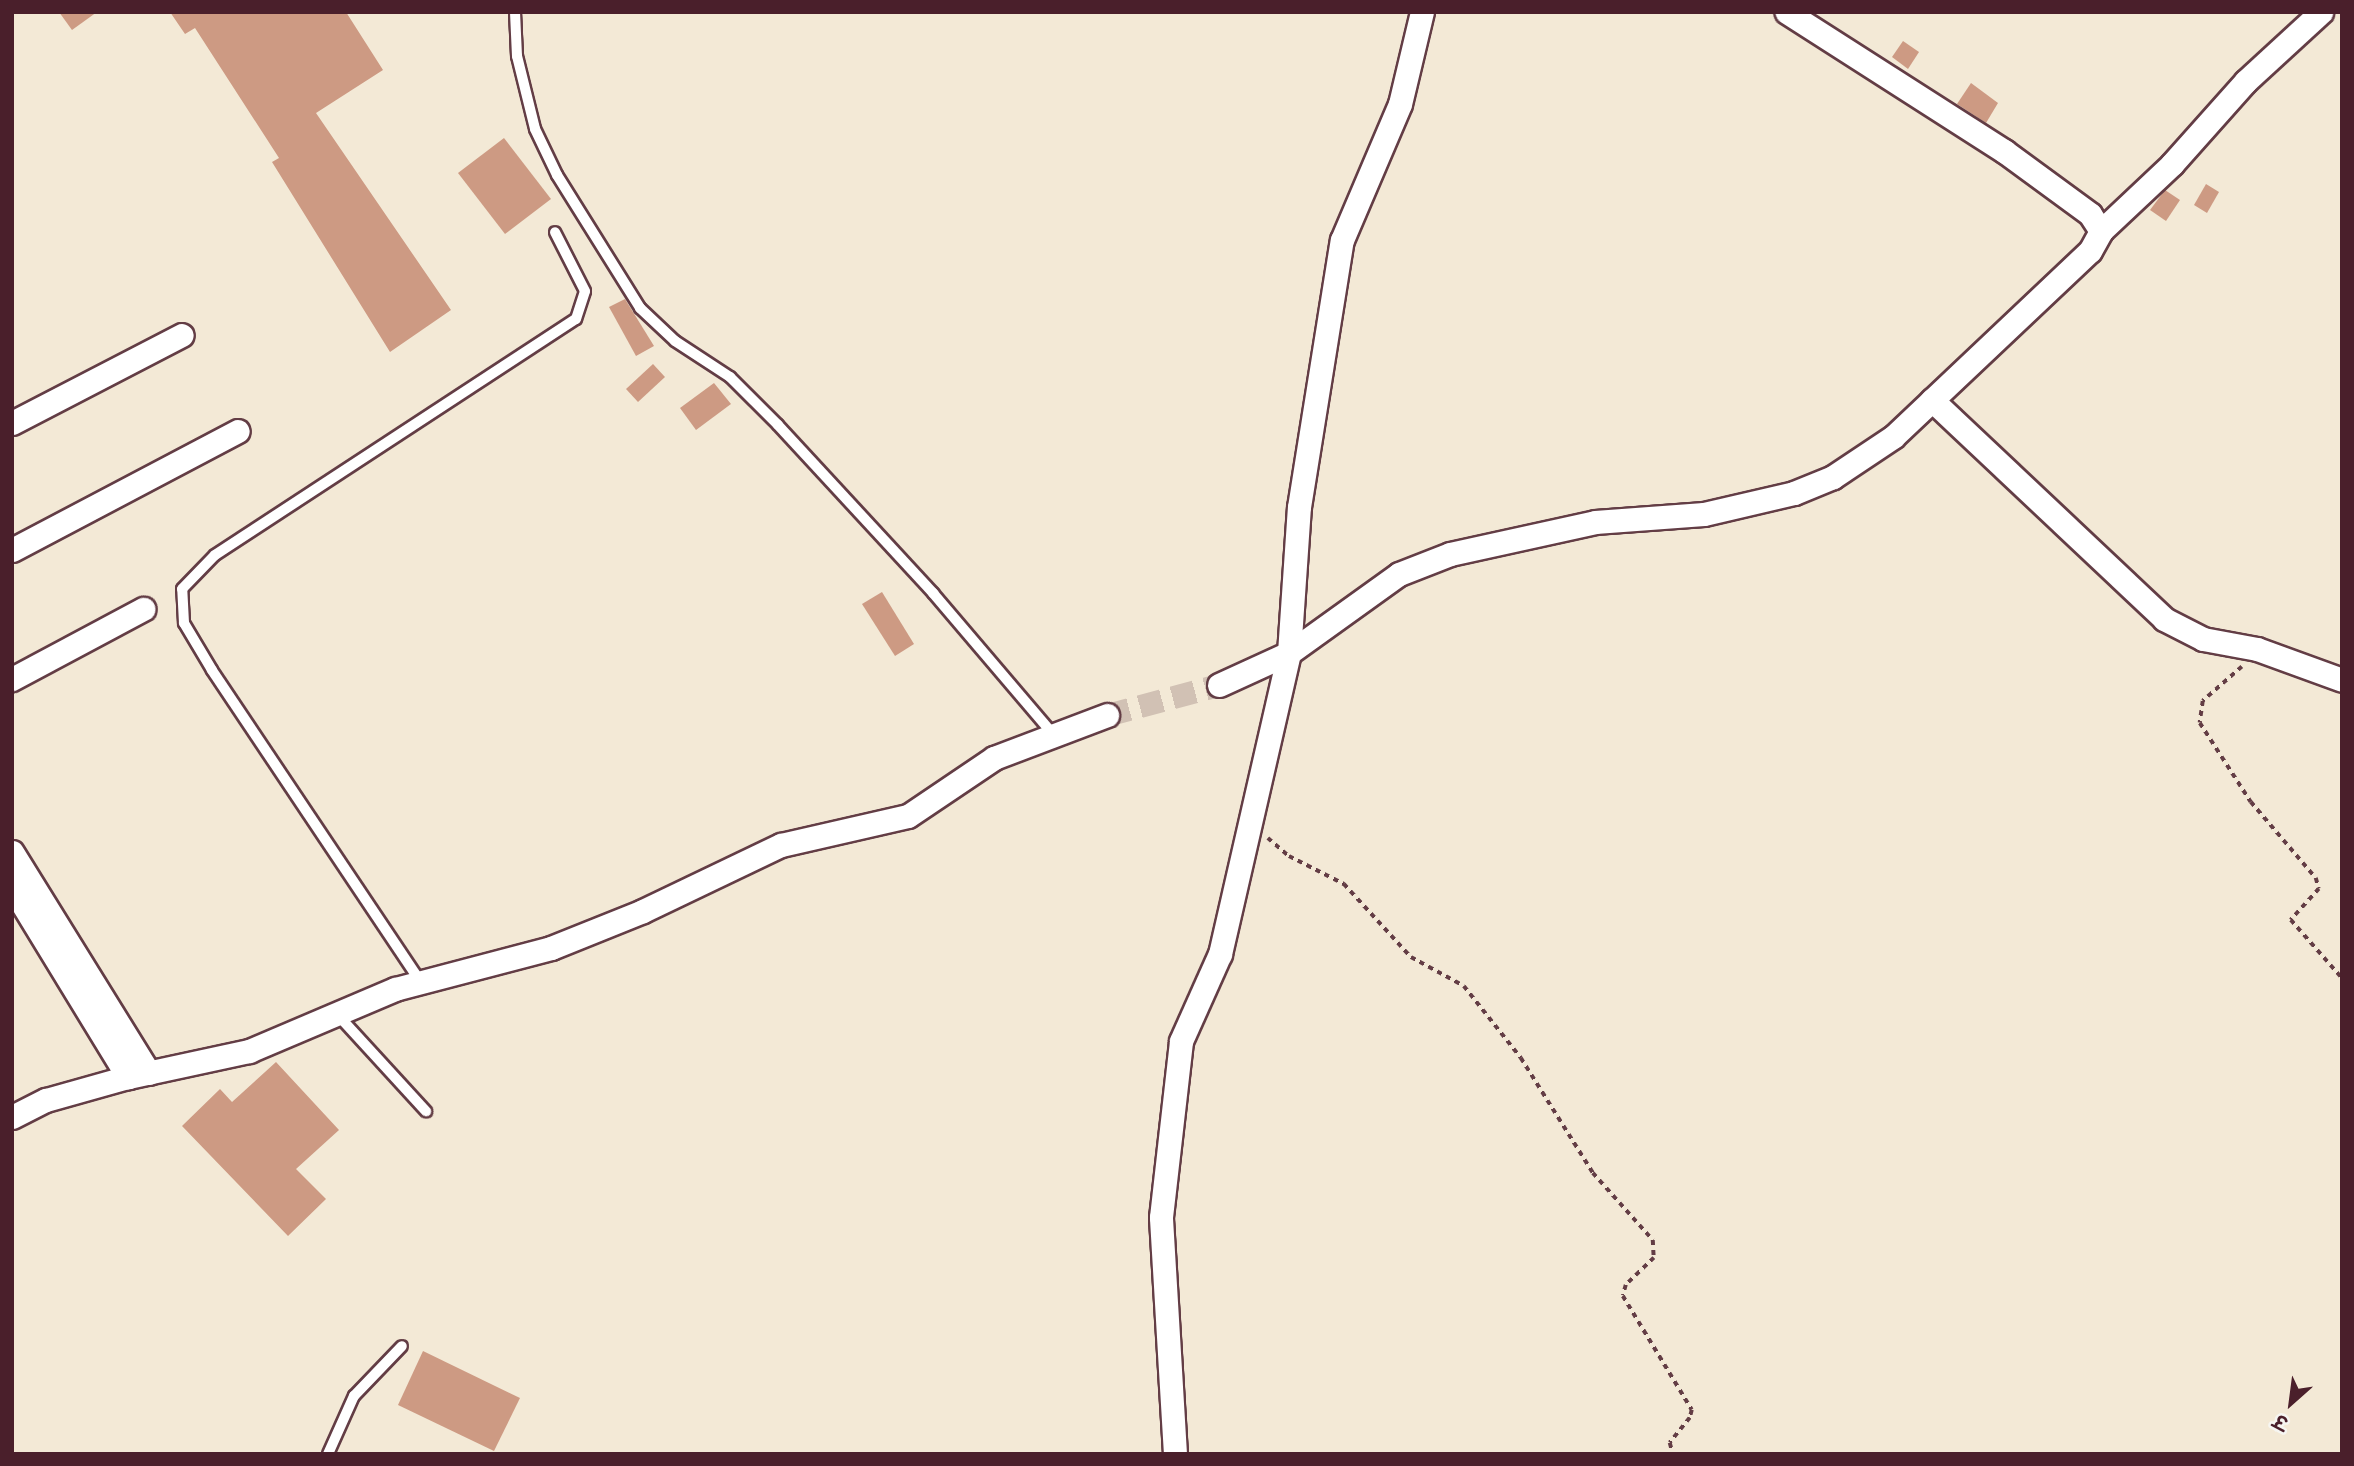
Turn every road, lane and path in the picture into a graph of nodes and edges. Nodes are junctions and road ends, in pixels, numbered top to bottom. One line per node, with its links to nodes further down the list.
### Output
1 (514, 12): 19 (lane)
2 (1422, 12): 14 (street)
3 (1787, 12): 6 (street)
4 (2321, 12): 6 (street)
5 (555, 232): 24 (lane)
6 (2096, 240): 8 (street)
7 (182, 335): 9 (street)
8 (1932, 400): 13 (street); 14 (street)
9 (12, 423)
10 (238, 431): 11 (street)
11 (12, 550)
12 (144, 609): 15 (street)
13 (2257, 649): 16 (street); 23 (path)
14 (1289, 653): 17 (street); 20 (street)
15 (12, 679)
16 (2342, 680)
17 (1219, 685)
18 (1107, 715): 19 (street)
19 (1052, 733): 24 (street)
20 (1248, 820): 31 (street); 32 (path)
21 (12, 852): 26 (street)
22 (12, 887): 26 (street)
23 (2342, 978)
24 (420, 981): 25 (street)
25 (337, 1014): 26 (street); 27 (lane)
26 (138, 1075): 28 (street)
27 (426, 1111)
28 (12, 1117)
29 (402, 1346): 30 (lane)
30 (328, 1454)
31 (1175, 1454)
32 (1673, 1454)

